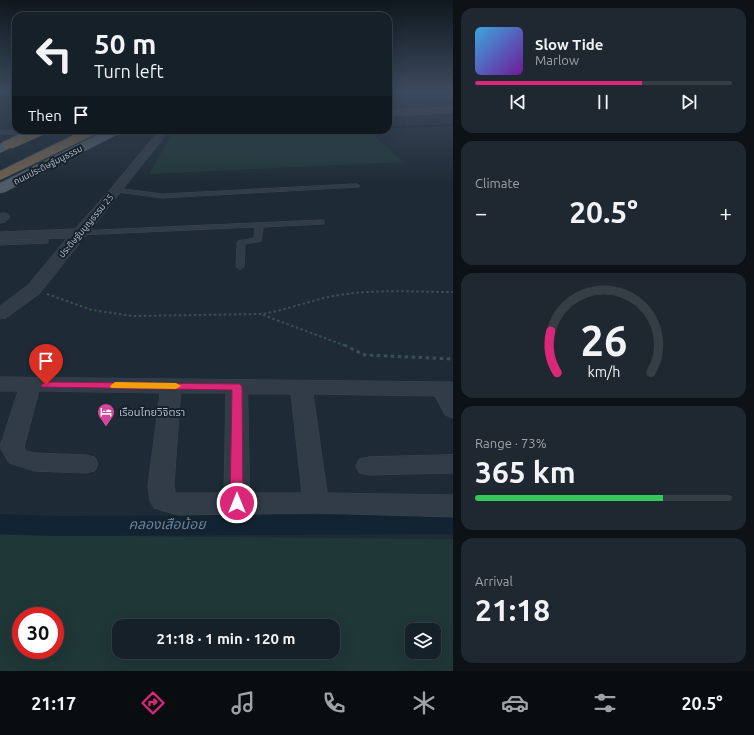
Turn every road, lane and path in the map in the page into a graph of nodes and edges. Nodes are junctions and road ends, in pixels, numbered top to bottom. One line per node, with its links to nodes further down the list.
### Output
1 (0, 132): 2 (lane)
2 (12, 132)
3 (28, 134): 9 (main road)
4 (34, 134): 9 (highway)
5 (71, 134): 10 (highway)
6 (86, 134): 11 (highway)
7 (108, 134): 13 (main road, ถนนประดิษฐ์มนูธรรม)
8 (162, 134): 14 (street, ประดิษฐ์มนูญธรรม 25)
9 (4, 147)
10 (0, 167)
11 (0, 176)
12 (357, 186): 14 (lane)
13 (0, 189)
14 (117, 190): 17 (street, ประดิษฐ์มนูญธรรม 25)
15 (321, 222): 16 (lane)
16 (259, 225): 17 (lane); 21 (lane)
17 (79, 233): 18 (street); 22 (street, ประดิษฐ์มนูญธรรม 25)
18 (2, 241): 19 (lane); 20 (lane)
19 (45, 241)
20 (0, 253)
21 (240, 267)
22 (34, 289): 24 (street, ประดิษฐ์มนูญธรรม 25); 25 (path)
23 (453, 292): 25 (path)
24 (0, 314)
25 (262, 314): 26 (path)
26 (453, 359)
27 (0, 384): 28 (street)
28 (30, 385): 29 (street); 34 (street)
29 (171, 386): 30 (street); 37 (street)
30 (237, 387): 31 (street); 37 (street)
31 (301, 388): 32 (street); 38 (street)
32 (448, 389): 33 (street)
33 (453, 410)
34 (86, 464)
35 (453, 464): 36 (street)
36 (368, 466)
37 (237, 503): 38 (street)
38 (316, 503): 39 (street)
39 (453, 506)

